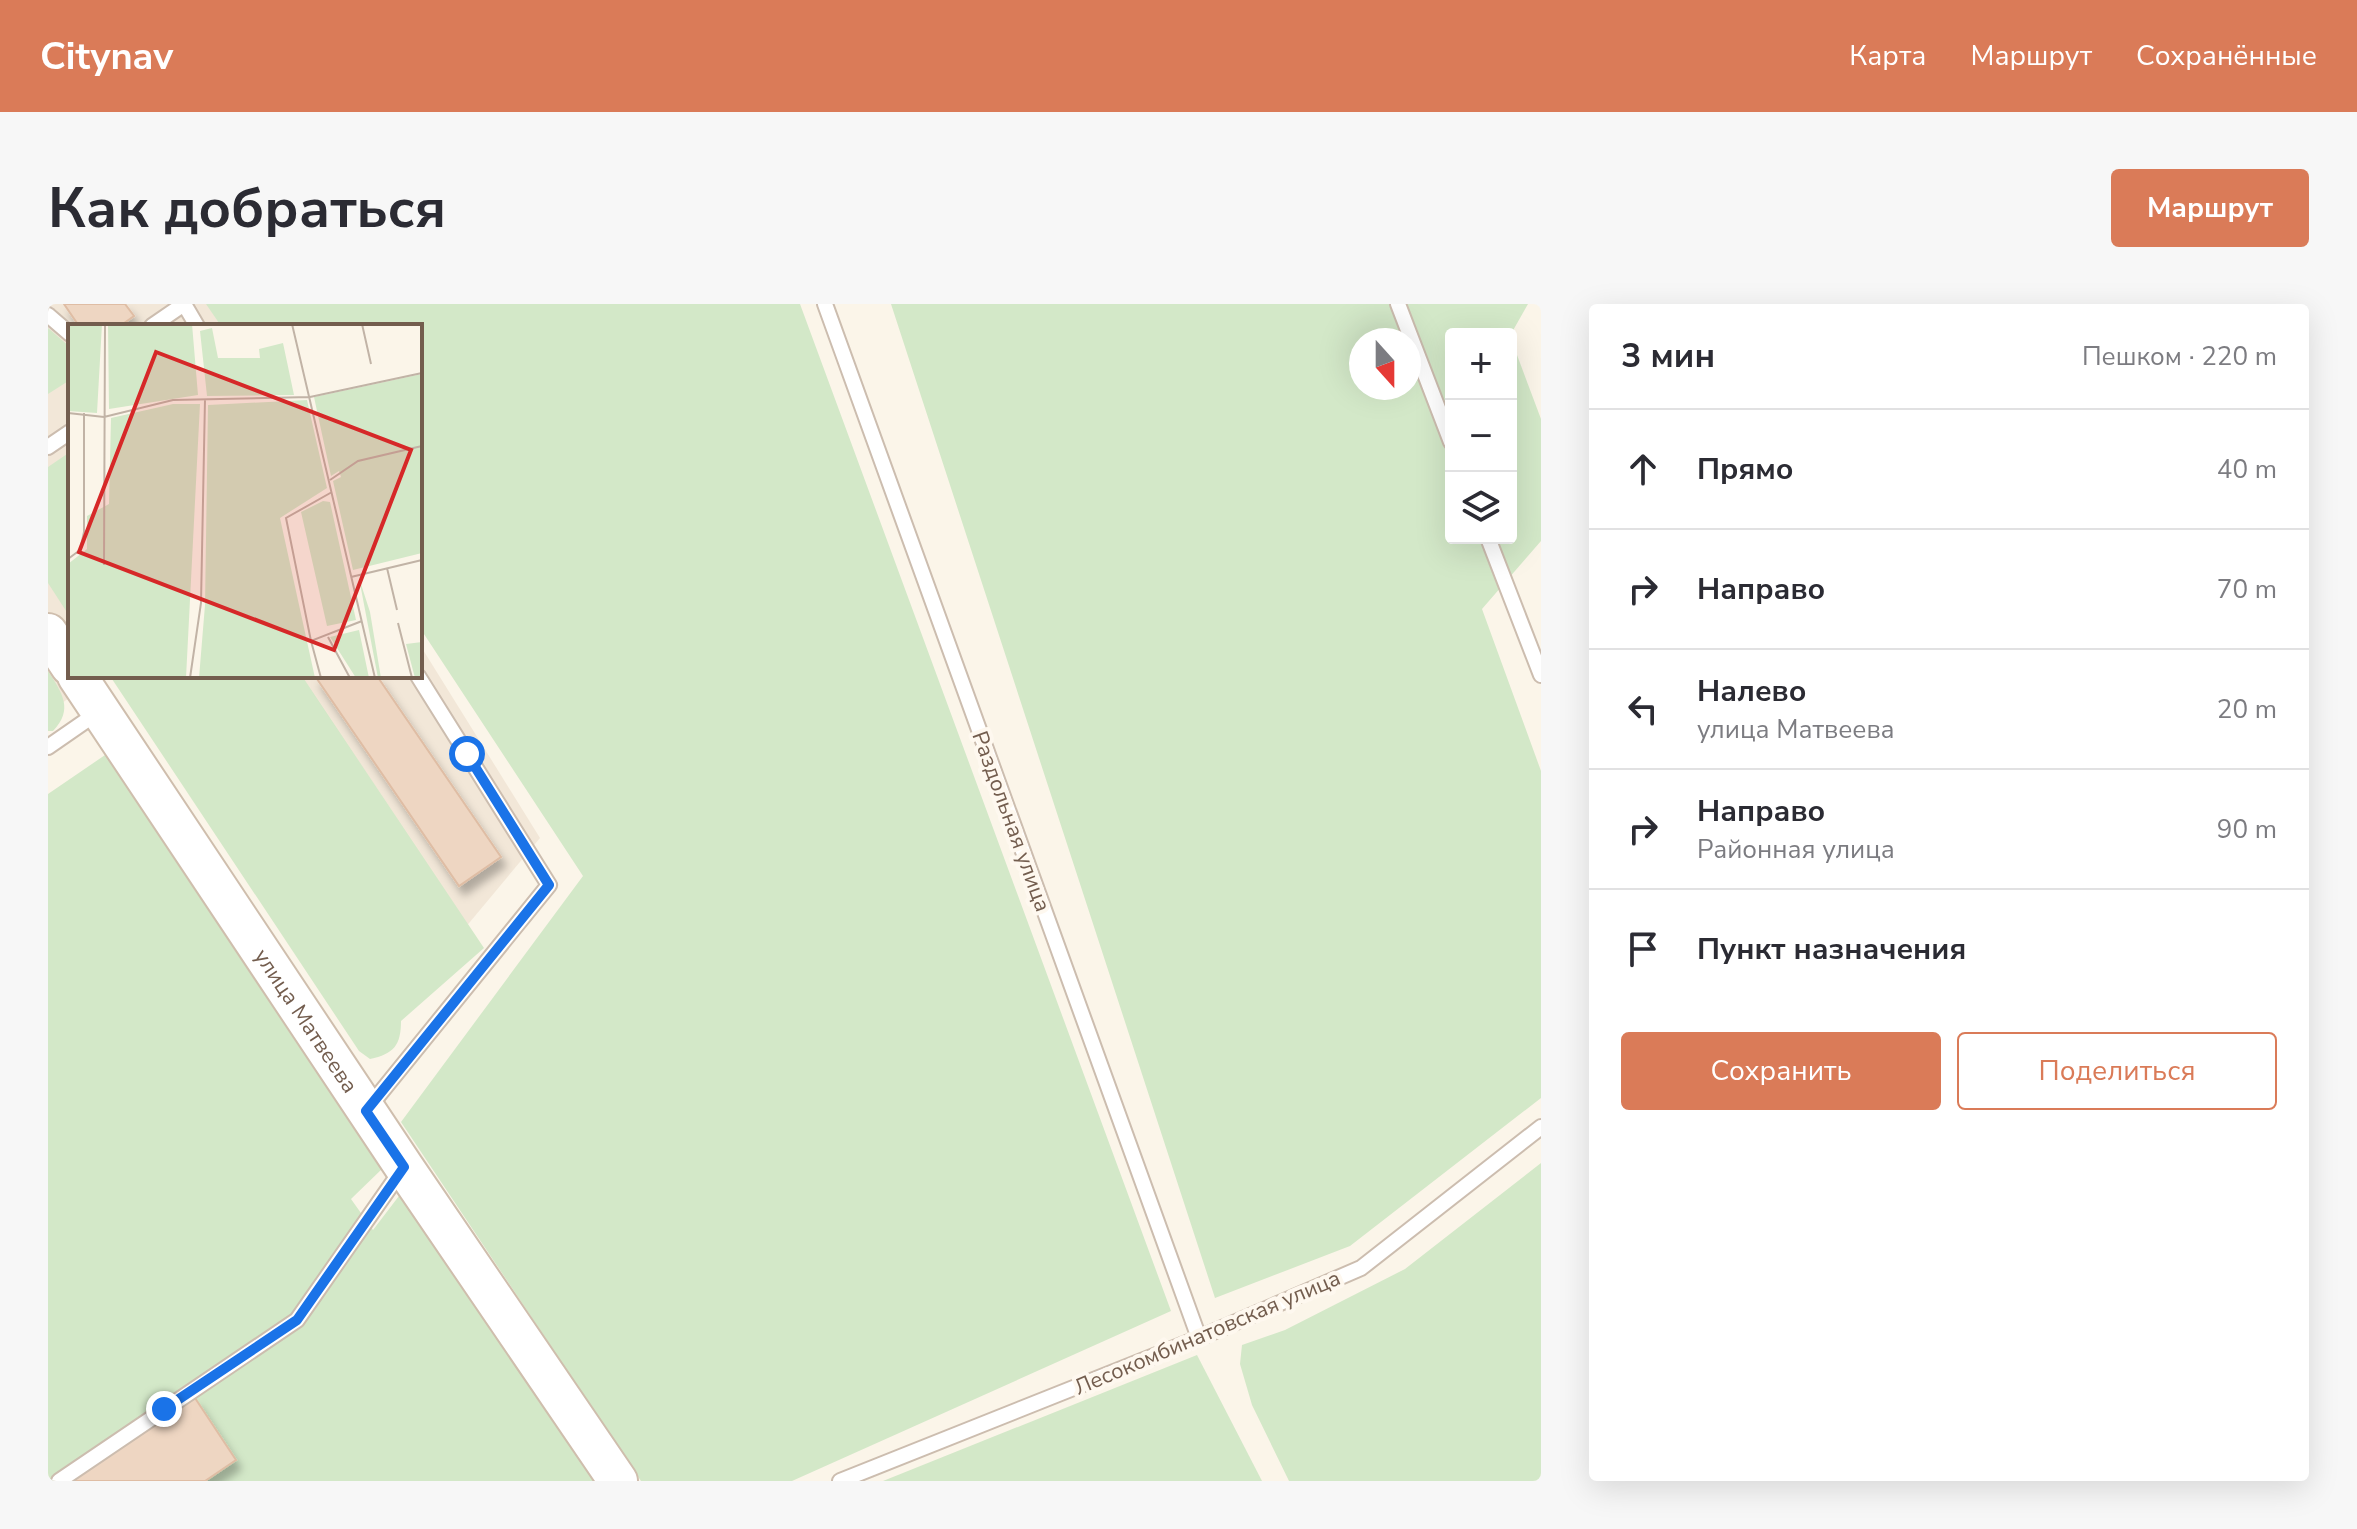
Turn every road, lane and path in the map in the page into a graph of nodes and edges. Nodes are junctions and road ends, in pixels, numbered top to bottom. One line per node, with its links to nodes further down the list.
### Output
1 (825, 304): 21 (lane, Раздольная улица)
2 (1398, 304): 7 (lane)
3 (48, 315): 6 (lane)
4 (155, 324): 5 (lane)
5 (196, 324)
6 (68, 332)
7 (1445, 426)
8 (68, 433): 9 (lane)
9 (48, 447)
10 (1490, 544): 13 (lane)
11 (48, 633): 12 (street)
12 (68, 663)
13 (1541, 675)
14 (78, 678): 16 (street, улица Матвеева)
15 (419, 678): 18 (lane)
16 (101, 711): 17 (lane); 18 (street, улица Матвеева)
17 (48, 747)
18 (366, 1111): 20 (street, улица Матвеева)
19 (1541, 1127): 21 (lane, Лесокомбинатовская улица)
20 (404, 1167): 22 (lane); 23 (street, улица Матвеева)
21 (1199, 1338): 24 (lane, Лесокомбинатовская улица)
22 (59, 1481)
23 (618, 1481)
24 (840, 1481)

